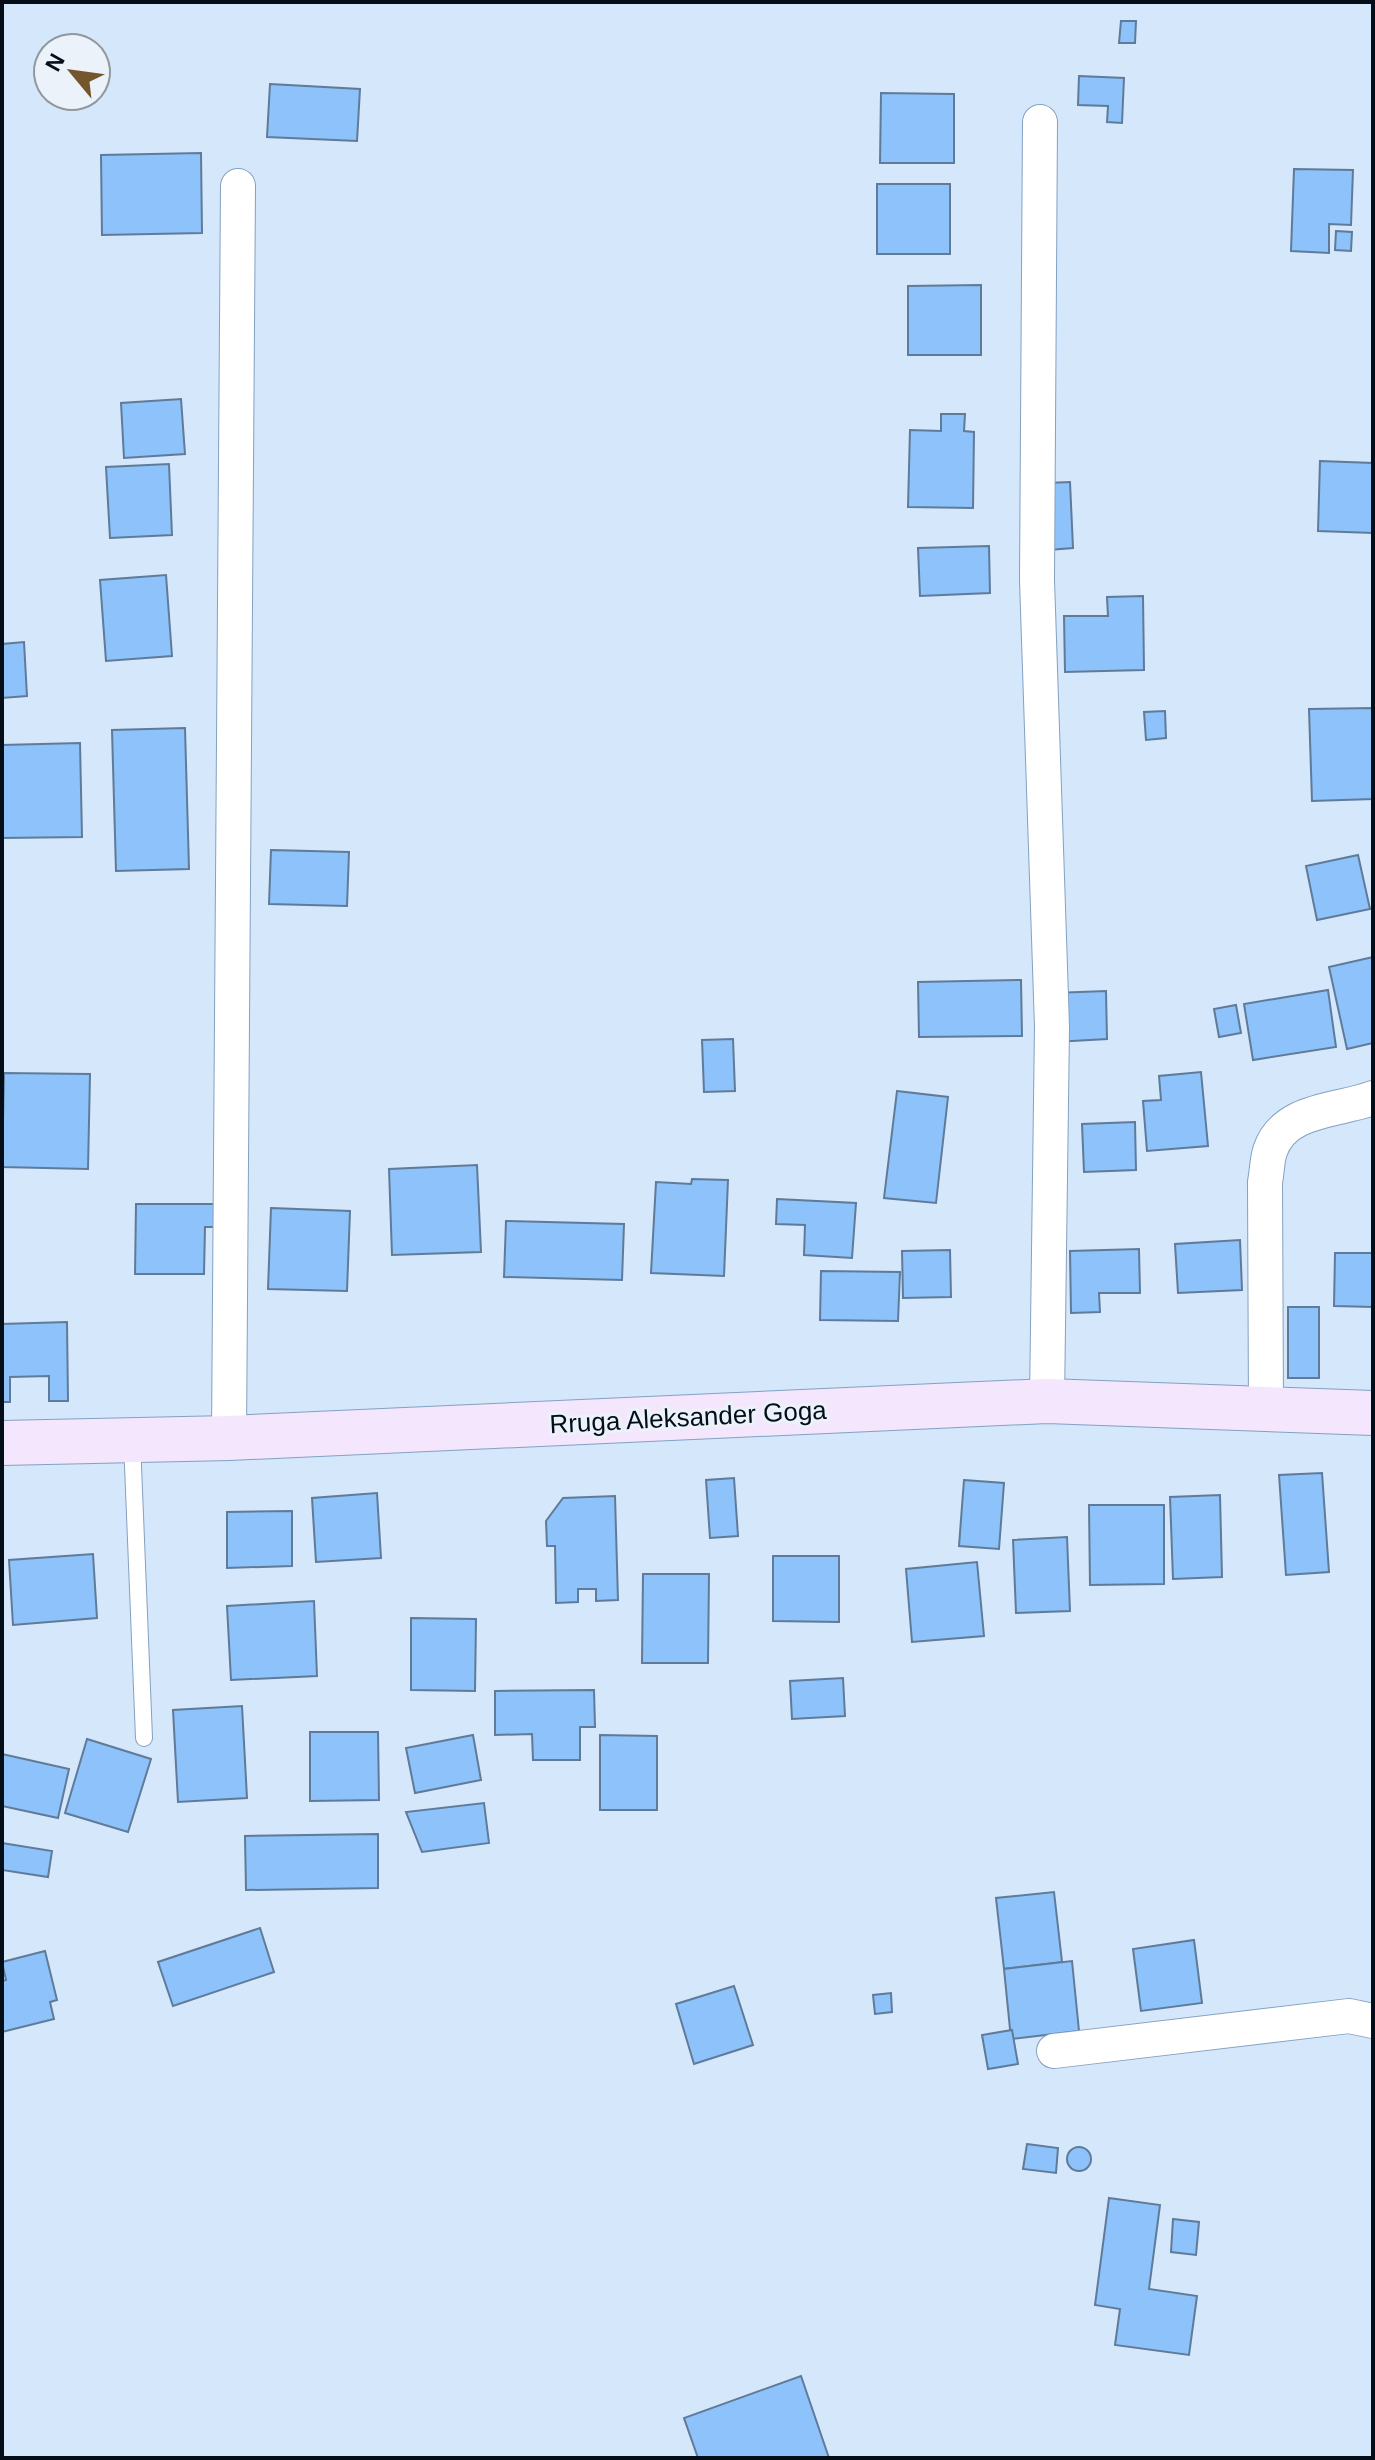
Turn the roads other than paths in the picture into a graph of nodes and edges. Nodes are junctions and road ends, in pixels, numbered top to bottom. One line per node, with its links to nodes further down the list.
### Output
1 (1040, 122): 4 (street)
2 (238, 186): 7 (street)
3 (1373, 1098): 5 (street)
4 (1047, 1401): 5 (main road, Rruga Aleksander Goga); 7 (main road, Rruga Aleksander Goga)
5 (1266, 1411): 6 (main road, Rruga Aleksander Goga)
6 (1373, 1413)
7 (229, 1438): 8 (main road, Rruga Aleksander Goga)
8 (132, 1441): 9 (main road, Rruga Aleksander Goga); 10 (lane)
9 (2, 1443)
10 (144, 1738)
11 (1373, 2021): 12 (street)
12 (1054, 2051)

